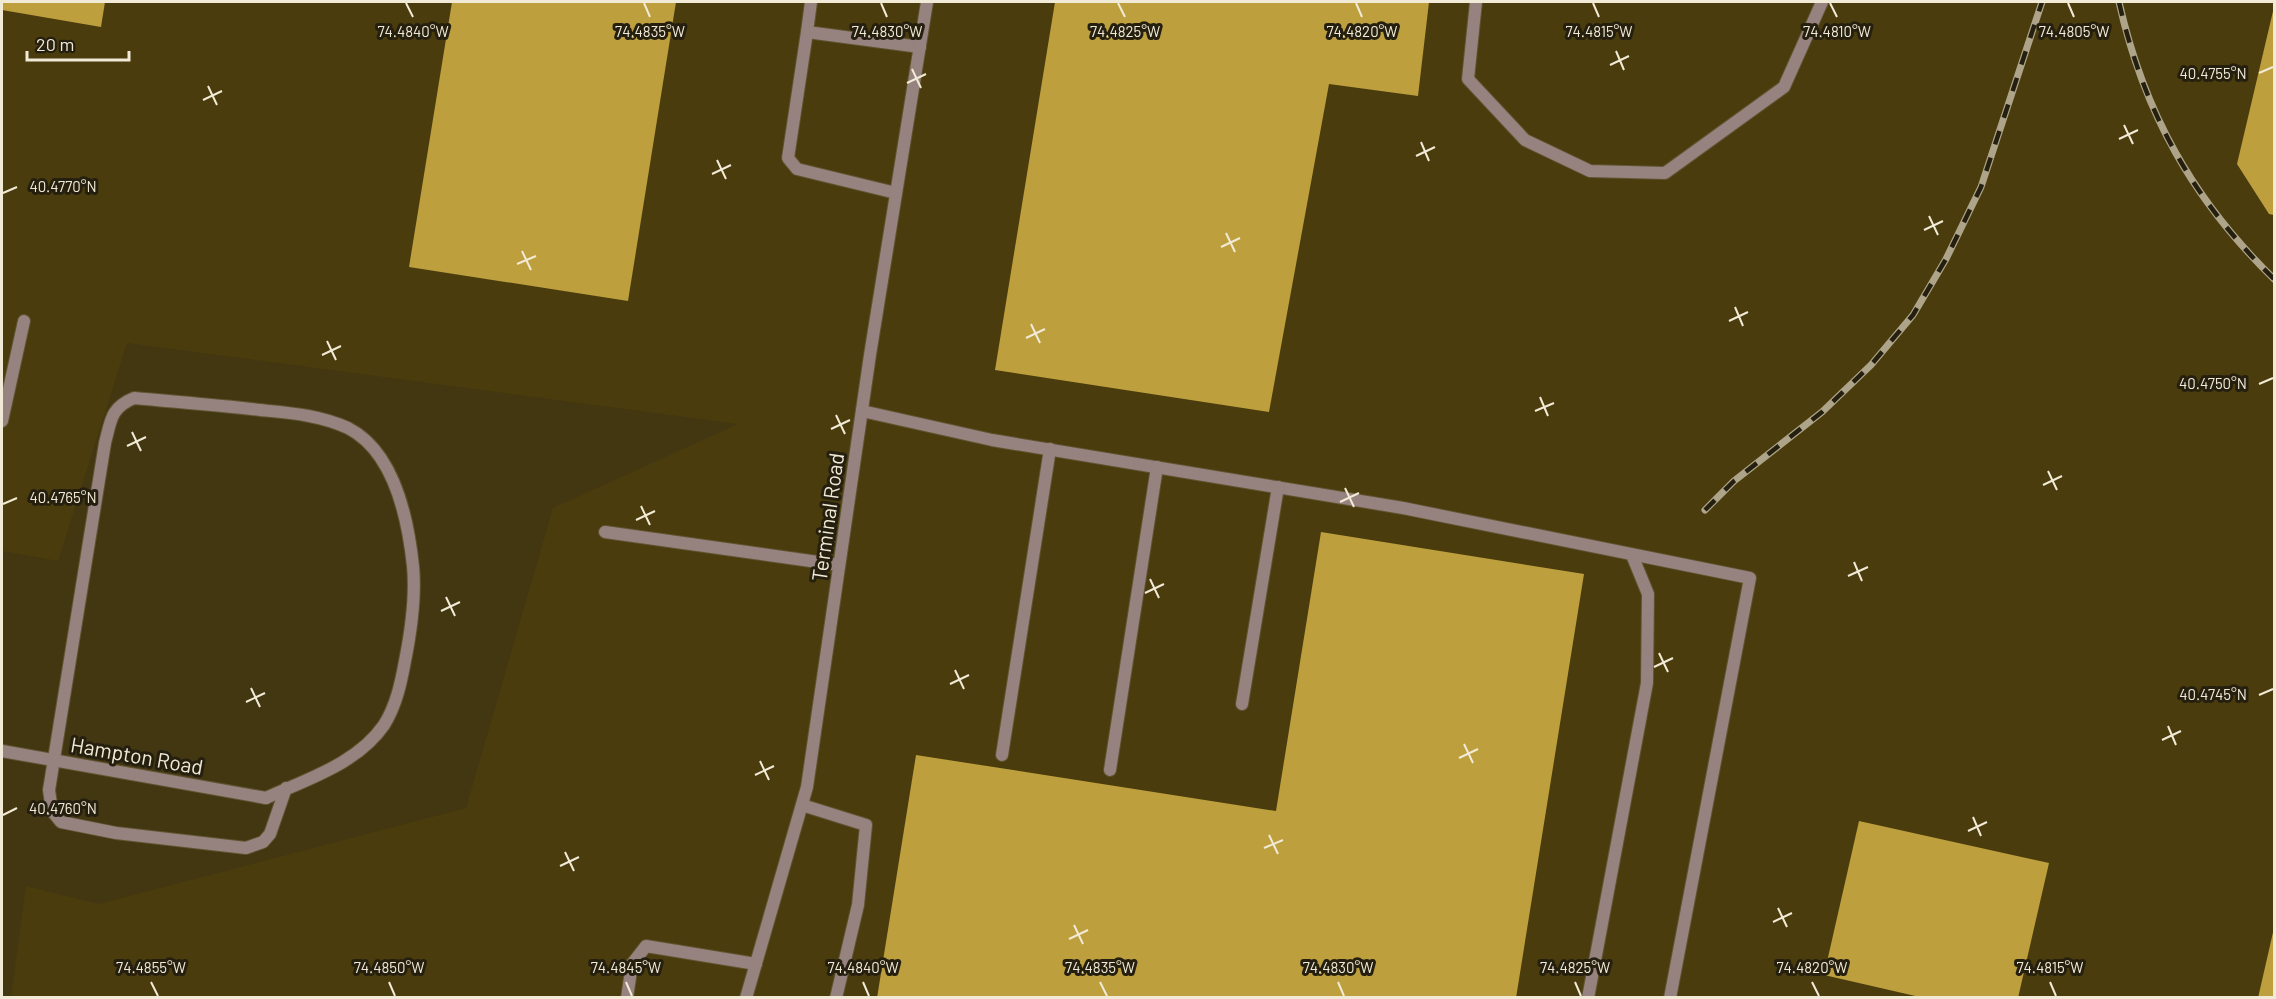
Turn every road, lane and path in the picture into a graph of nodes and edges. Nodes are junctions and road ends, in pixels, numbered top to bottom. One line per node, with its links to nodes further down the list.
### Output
1 (811, 2): 5 (street)
2 (927, 2): 6 (street, Terminal Road)
3 (1476, 2): 4 (street)
4 (1821, 2)
5 (807, 32): 6 (street); 7 (street)
6 (920, 47): 7 (street, Terminal Road)
7 (896, 193): 9 (street, Terminal Road)
8 (24, 321): 10 (street)
9 (862, 411): 11 (street); 16 (street, Terminal Road)
10 (2, 421)
11 (1050, 450): 12 (street); 19 (street)
12 (1157, 467): 13 (street); 21 (street)
13 (1278, 487): 15 (street); 17 (street)
14 (605, 532): 16 (street)
15 (1632, 555): 28 (street); 29 (street)
16 (839, 565): 23 (street, Terminal Road)
17 (1242, 704)
18 (2, 751): 20 (street, Hampton Road)
19 (1002, 755)
20 (55, 760): 22 (street, Hampton Road); 22 (street); 22 (street)
21 (1110, 770)
22 (286, 788)
23 (802, 805): 24 (street, Terminal Road); 27 (street)
24 (756, 964): 25 (street); 26 (street, Terminal Road)
25 (627, 998)
26 (746, 998)
27 (836, 998)
28 (1588, 998)
29 (1670, 998)

